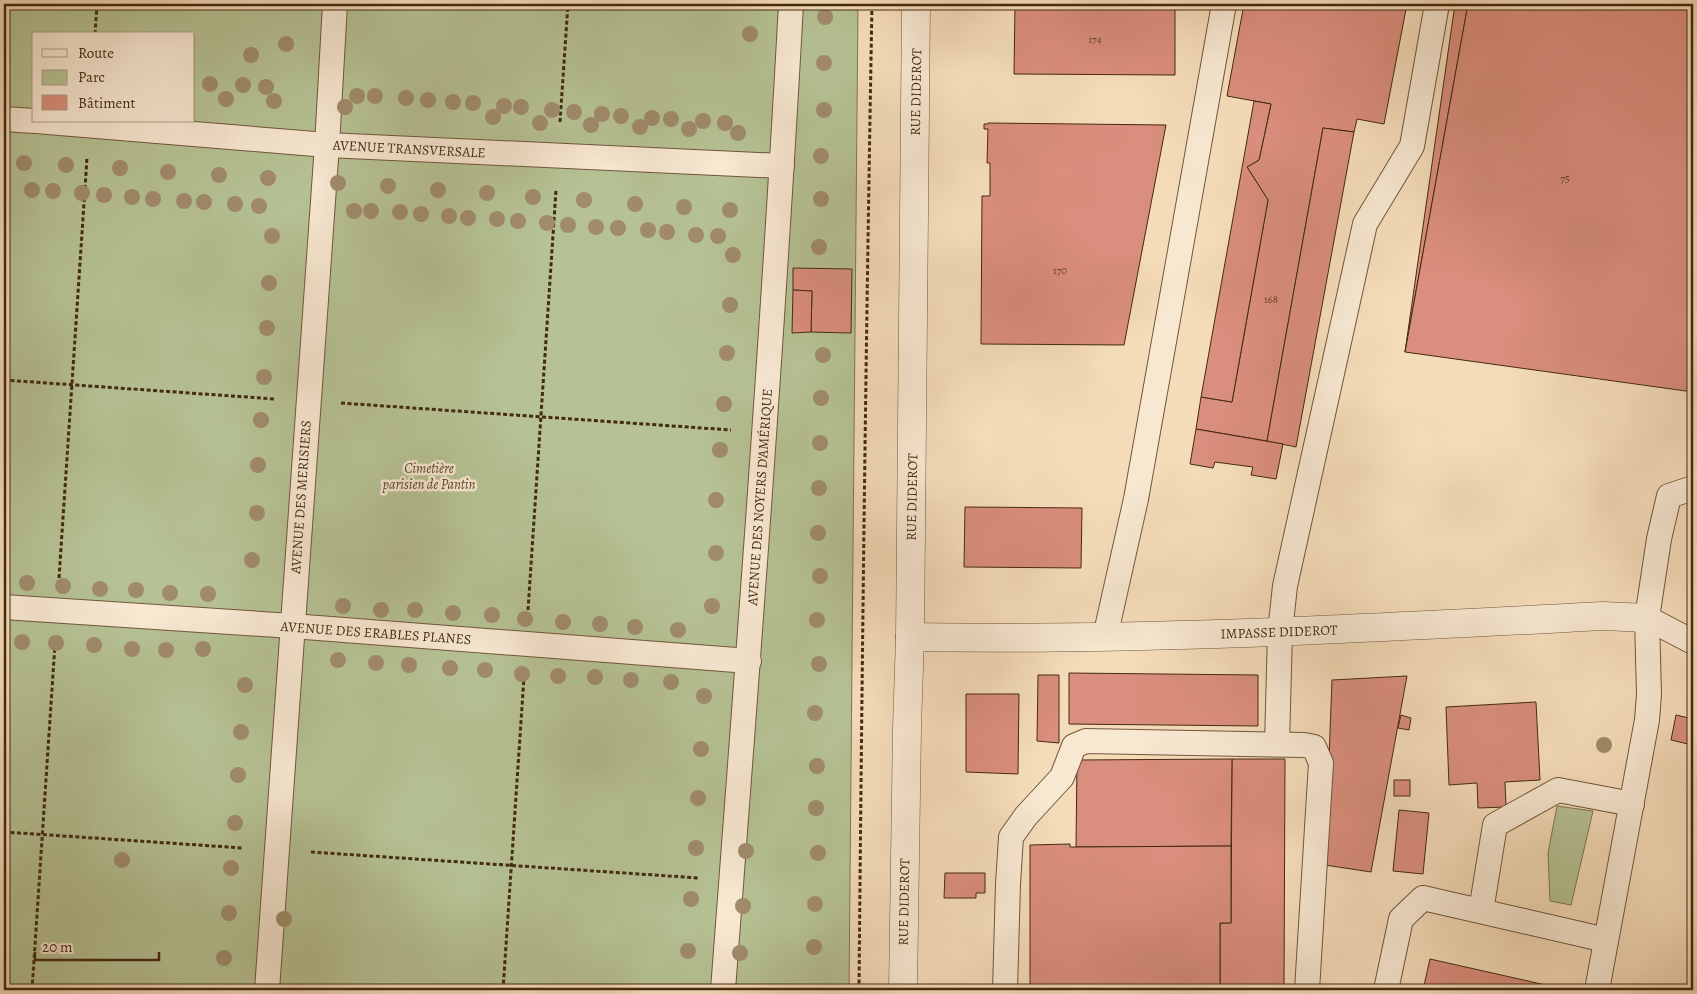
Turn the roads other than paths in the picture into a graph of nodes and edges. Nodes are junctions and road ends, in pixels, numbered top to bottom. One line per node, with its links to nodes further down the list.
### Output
1 (335, 4): 9 (lane, AVENUE DES MERISIERS)
2 (791, 4): 10 (lane, AVENUE DES NOYERS D'AMÉRIQUE)
3 (916, 4): 16 (street, RUE DIDEROT)
4 (1224, 4): 17 (lane)
5 (1437, 4): 15 (lane)
6 (4, 118): 7 (lane, AVENUE TRANSVERSALE)
7 (32, 121)
8 (46, 122): 9 (lane, AVENUE TRANSVERSALE)
9 (327, 146): 10 (lane, AVENUE TRANSVERSALE); 14 (lane, AVENUE DES MERISIERS)
10 (782, 166): 19 (lane, AVENUE DES NOYERS D'AMÉRIQUE)
11 (1693, 488): 13 (lane)
12 (4, 607): 14 (lane, AVENUE DES ERABLES PLANES)
13 (1647, 618): 15 (street, IMPASSE DIDEROT); 18 (lane); 21 (lane)
14 (292, 626): 19 (lane, AVENUE DES ERABLES PLANES); 24 (lane, AVENUE DES MERISIERS)
15 (1280, 632): 17 (street, IMPASSE DIDEROT); 20 (lane)
16 (910, 637): 17 (street, IMPASSE DIDEROT); 26 (street, RUE DIDEROT)
17 (1105, 637)
18 (1693, 642)
19 (749, 661): 25 (lane, AVENUE DES NOYERS D'AMÉRIQUE)
20 (1277, 744): 27 (lane); 28 (lane)
21 (1632, 804): 22 (lane); 23 (lane)
22 (1481, 912): 23 (lane); 29 (lane)
23 (1606, 940): 30 (lane)
24 (267, 990)
25 (723, 990)
26 (903, 990)
27 (1005, 990)
28 (1307, 990)
29 (1386, 990)
30 (1597, 990)

